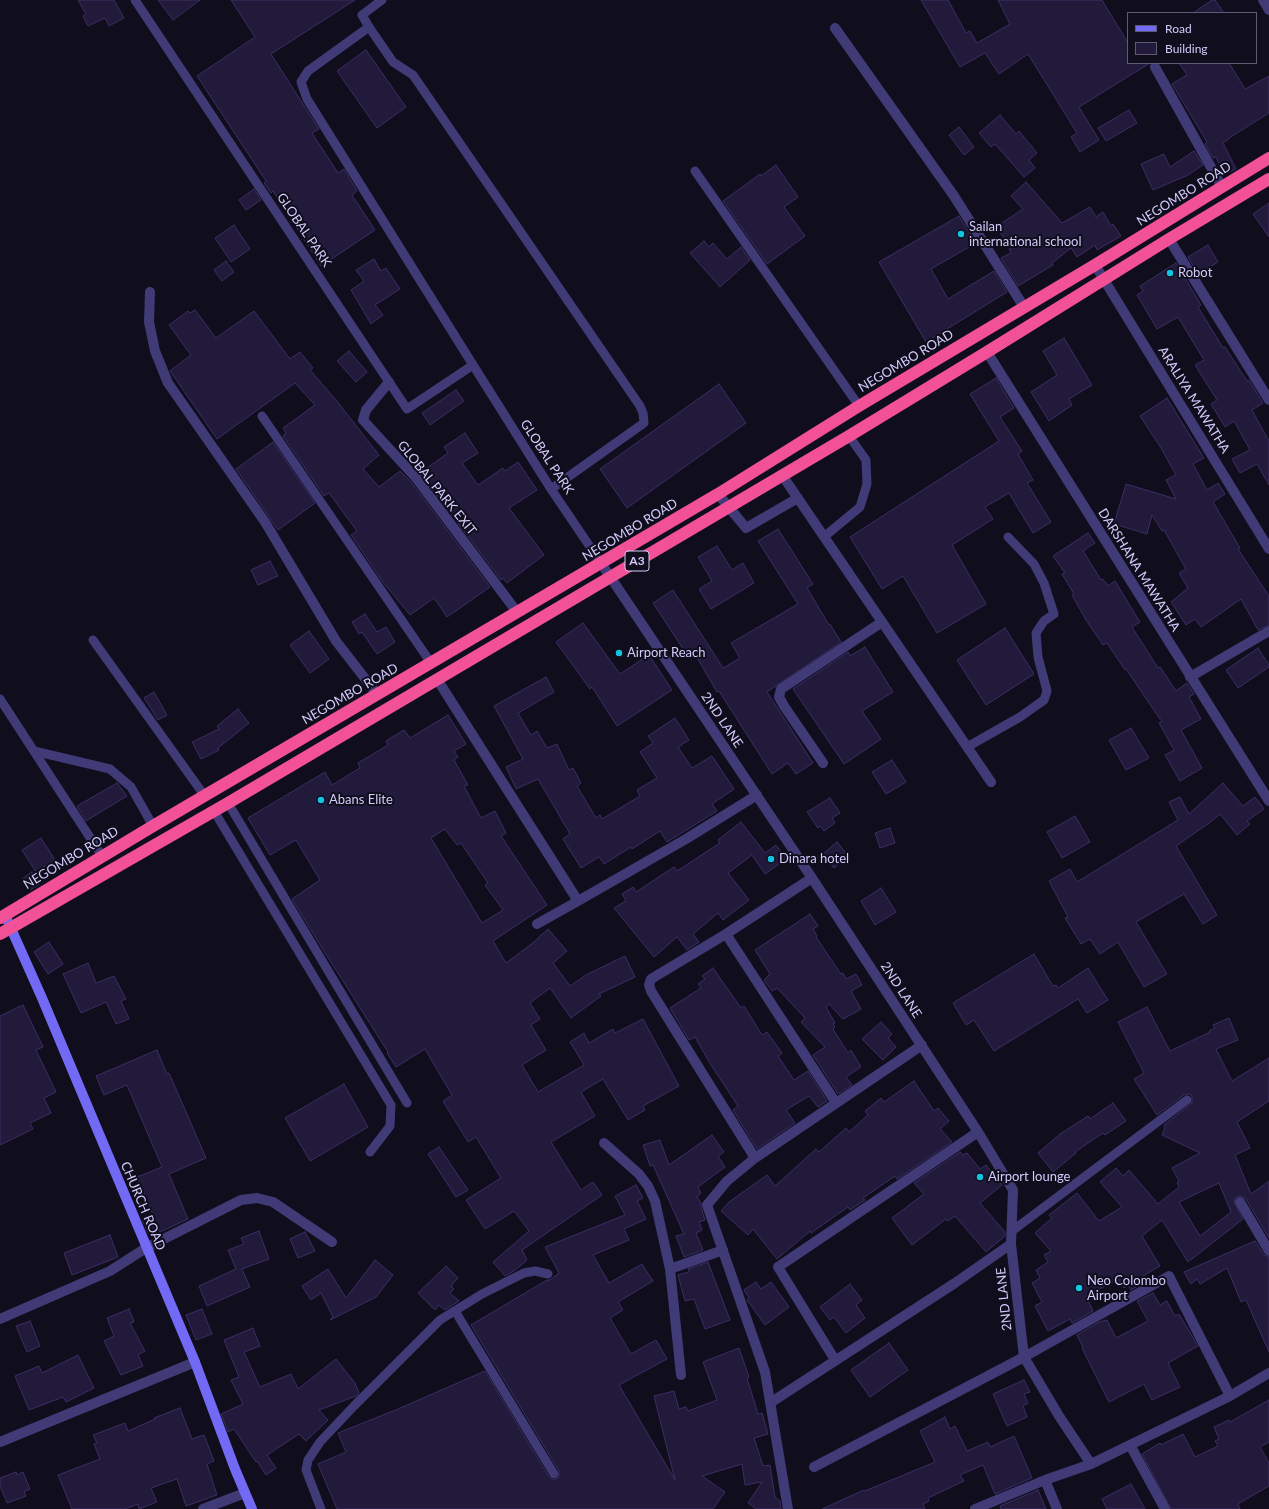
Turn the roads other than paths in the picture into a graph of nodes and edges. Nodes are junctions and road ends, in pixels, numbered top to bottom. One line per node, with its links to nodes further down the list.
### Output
1 (135, 0): 19 (lane, GLOBAL PARK)
2 (382, 0): 5 (lane)
3 (1263, 0): 4 (street)
4 (1269, 10)
5 (369, 27): 18 (lane, GLOBAL PARK); 25 (lane)
6 (835, 28): 16 (street)
7 (1155, 67): 11 (street)
8 (1269, 158): 11 (highway, NEGOMBO ROAD / A3)
9 (695, 170): 21 (lane)
10 (1269, 179): 12 (highway, A3)
11 (1222, 187): 13 (highway, NEGOMBO ROAD / A3)
12 (1169, 239): 14 (highway, A3); 20 (street)
13 (1095, 265): 14 (street, ARALIYA MAWATHA); 16 (highway, NEGOMBO ROAD / A3)
14 (1104, 280): 17 (highway, A3); 31 (street, ARALIYA MAWATHA)
15 (150, 292): 41 (street)
16 (1024, 307): 21 (highway, NEGOMBO ROAD / A3)
17 (987, 352): 23 (highway, A3); 39 (street, DARSHANA MAWATHA)
18 (472, 365): 19 (lane, GLOBAL PARK); 25 (lane, GLOBAL PARK)
19 (389, 382): 34 (street, GLOBAL PARK EXIT)
20 (1269, 400)
21 (859, 406): 26 (highway, NEGOMBO ROAD / A3)
22 (262, 416): 38 (lane)
23 (849, 436): 24 (highway, A3); 29 (lane)
24 (782, 475): 27 (street); 28 (highway, A3)
25 (551, 489): 32 (lane, GLOBAL PARK)
26 (718, 494): 28 (street); 32 (highway, NEGOMBO ROAD / A3)
27 (798, 498): 28 (street); 29 (street)
28 (728, 507): 33 (highway, A3)
29 (824, 536): 35 (street)
30 (1008, 537): 43 (lane)
31 (1269, 548)
32 (601, 562): 33 (street, 2ND LANE); 34 (highway, NEGOMBO ROAD / A3)
33 (611, 577): 40 (highway, A3); 48 (street, 2ND LANE)
34 (517, 612): 38 (highway, NEGOMBO ROAD / A3)
35 (882, 622): 43 (street); 45 (street)
36 (1269, 631): 39 (street)
37 (92, 640): 47 (lane)
38 (431, 662): 41 (highway, NEGOMBO ROAD / A3)
39 (1190, 677): 49 (street, DARSHANA MAWATHA)
40 (437, 679): 50 (highway, A3); 55 (street)
41 (377, 694): 47 (highway, NEGOMBO ROAD / A3)
42 (0, 699): 44 (lane)
43 (967, 747): 46 (street)
44 (34, 751): 52 (lane); 53 (lane)
45 (822, 763)
46 (991, 782)
47 (204, 795): 52 (highway, NEGOMBO ROAD / A3)
48 (757, 795): 54 (street, 2ND LANE); 55 (street)
49 (1269, 802)
50 (228, 803): 51 (highway, A3); 63 (lane)
51 (214, 811): 58 (highway, A3); 67 (lane)
52 (153, 826): 53 (highway, NEGOMBO ROAD / A3)
53 (102, 856): 56 (highway, NEGOMBO ROAD / A3)
54 (812, 878): 60 (street); 61 (street, 2ND LANE)
55 (578, 901): 57 (street)
56 (2, 916): 58 (street, CHURCH ROAD)
57 (537, 924)
58 (11, 928): 59 (highway, A3); 73 (street, CHURCH ROAD)
59 (0, 934)
60 (726, 934): 64 (street); 68 (street)
61 (922, 1044): 64 (street); 65 (street, 2ND LANE)
62 (1187, 1100): 70 (lane)
63 (407, 1103)
64 (836, 1103): 68 (street)
65 (978, 1132): 70 (street, 2ND LANE); 81 (street)
66 (604, 1143): 76 (street)
67 (370, 1152)
68 (755, 1158): 74 (street)
69 (1240, 1202): 75 (street)
70 (1012, 1231): 72 (street, 2ND LANE)
71 (332, 1242): 73 (street)
72 (1011, 1244): 80 (street, 2ND LANE); 81 (street)
73 (146, 1248): 79 (street); 82 (street, CHURCH ROAD)
74 (723, 1250): 76 (street); 86 (street)
75 (1269, 1251)
76 (670, 1269): 84 (street)
77 (548, 1274): 78 (lane)
78 (455, 1311): 91 (lane); 96 (lane)
79 (0, 1319)
80 (1024, 1357): 85 (street); 89 (street, 2ND LANE); 90 (street)
81 (835, 1360): 86 (street)
82 (195, 1362): 87 (street); 93 (street, CHURCH ROAD)
83 (1269, 1372): 85 (street)
84 (681, 1375)
85 (1230, 1396): 88 (street)
86 (770, 1403): 97 (street)
87 (0, 1442)
88 (1130, 1445): 89 (street); 100 (street)
89 (1091, 1464): 92 (street)
90 (814, 1467)
91 (554, 1474)
92 (1045, 1480): 98 (street); 99 (street)
93 (245, 1493): 94 (street); 95 (street, CHURCH ROAD)
94 (203, 1509)
95 (252, 1509)
96 (321, 1509)
97 (788, 1509)
98 (976, 1509)
99 (1057, 1509)
100 (1165, 1509)

